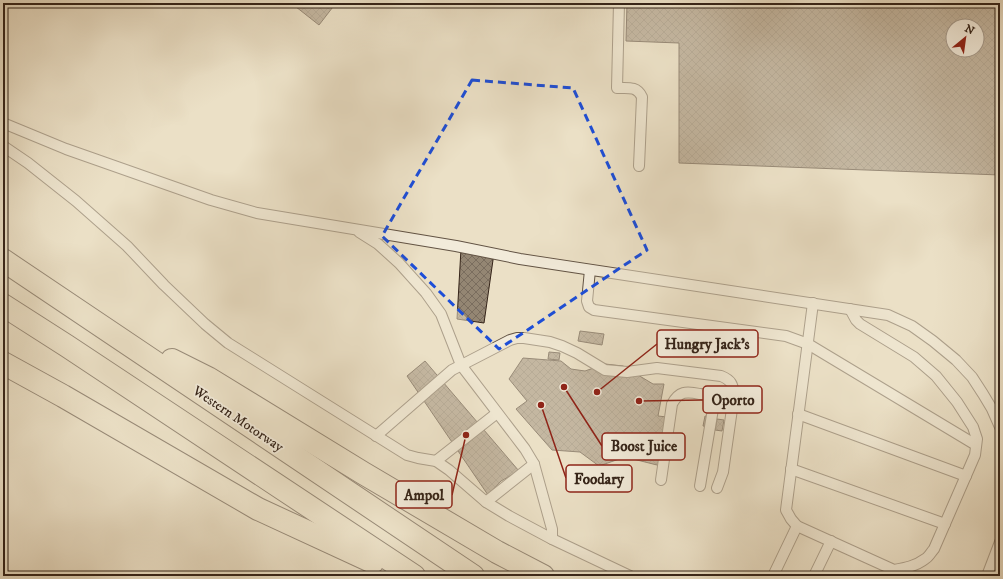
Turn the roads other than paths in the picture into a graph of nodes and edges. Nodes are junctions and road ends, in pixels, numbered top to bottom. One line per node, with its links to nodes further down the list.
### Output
1 (619, 3): 4 (lane)
2 (3, 123): 5 (lane)
3 (3, 146): 18 (lane)
4 (639, 166)
5 (355, 230): 7 (lane); 14 (lane)
6 (3, 260): 11 (highway, Western Motorway)
7 (590, 270): 8 (lane); 12 (lane)
8 (813, 303): 10 (lane); 12 (lane)
9 (3, 305): 35 (highway)
10 (850, 309): 17 (lane); 19 (lane)
11 (90, 320): 36 (highway, Western Motorway); 37 (highway)
12 (808, 344): 16 (lane); 19 (lane)
13 (3, 363): 34 (highway)
14 (461, 365): 15 (lane); 18 (lane); 26 (lane)
15 (497, 413): 20 (lane); 21 (lane)
16 (798, 414): 22 (lane); 23 (lane)
17 (1000, 427)
18 (376, 436): 20 (lane)
19 (976, 445): 23 (lane)
20 (436, 461): 27 (lane)
21 (534, 464): 27 (lane); 30 (lane)
22 (791, 469): 28 (lane); 29 (lane)
23 (966, 476): 28 (lane)
24 (661, 480): 25 (lane)
25 (700, 486)
26 (717, 488)
27 (486, 502): 30 (lane)
28 (945, 524): 33 (lane)
29 (797, 526): 31 (lane); 39 (lane)
30 (552, 539): 38 (lane)
31 (831, 541): 33 (lane); 40 (lane)
32 (1000, 542): 41 (lane)
33 (892, 573)
34 (403, 576)
35 (414, 576)
36 (473, 576)
37 (543, 576)
38 (630, 576)
39 (773, 576)
40 (814, 576)
41 (987, 576)

